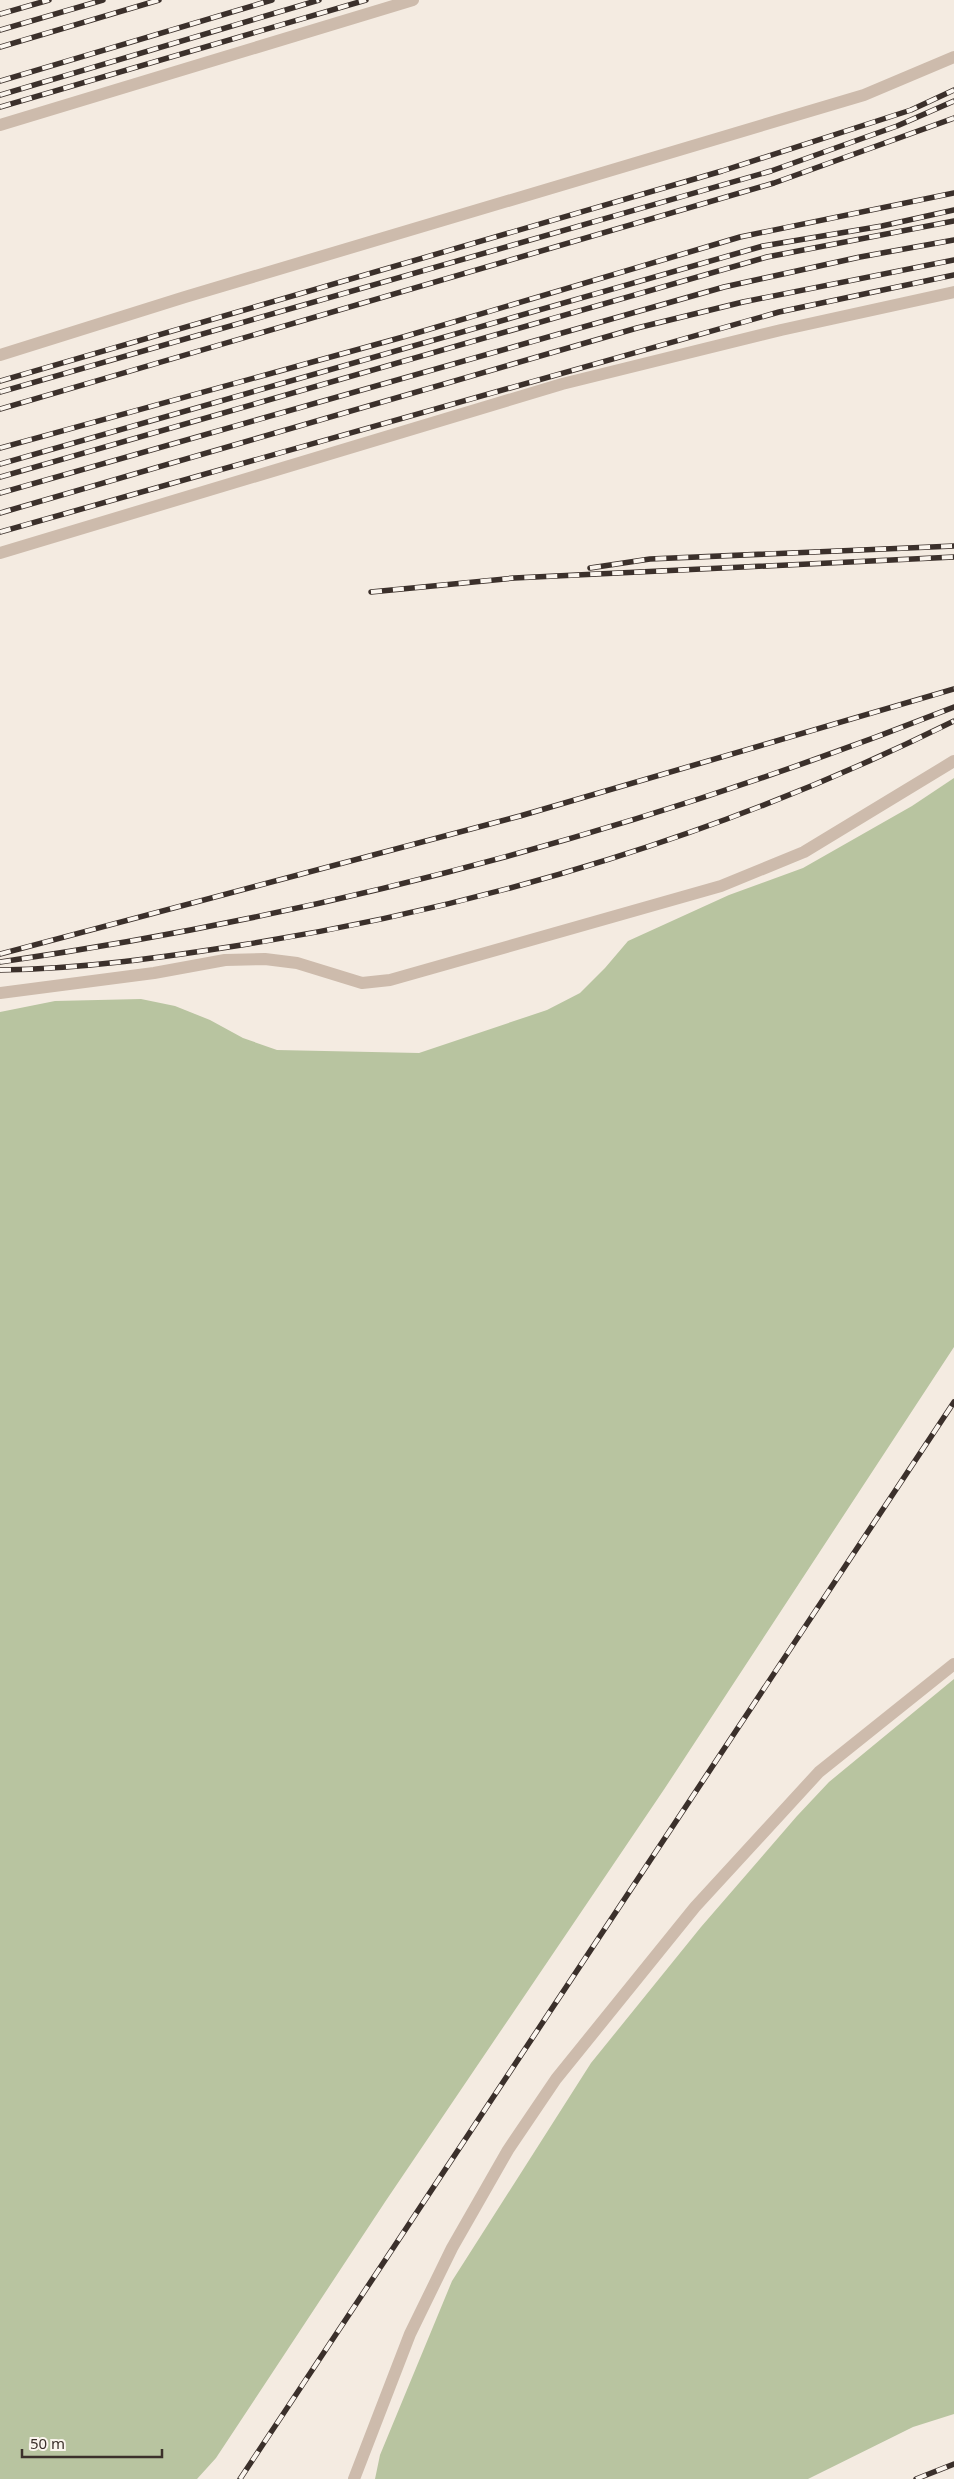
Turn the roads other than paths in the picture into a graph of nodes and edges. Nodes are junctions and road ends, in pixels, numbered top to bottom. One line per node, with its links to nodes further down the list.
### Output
1 (413, 0): 3 (lane)
2 (954, 57): 5 (lane)
3 (0, 125)
4 (954, 292): 6 (lane)
5 (0, 355)
6 (0, 553)
7 (954, 761): 8 (lane)
8 (0, 992)
9 (954, 1664): 10 (lane)
10 (368, 2445): 11 (lane); 12 (lane)
11 (354, 2479)
12 (362, 2479)

